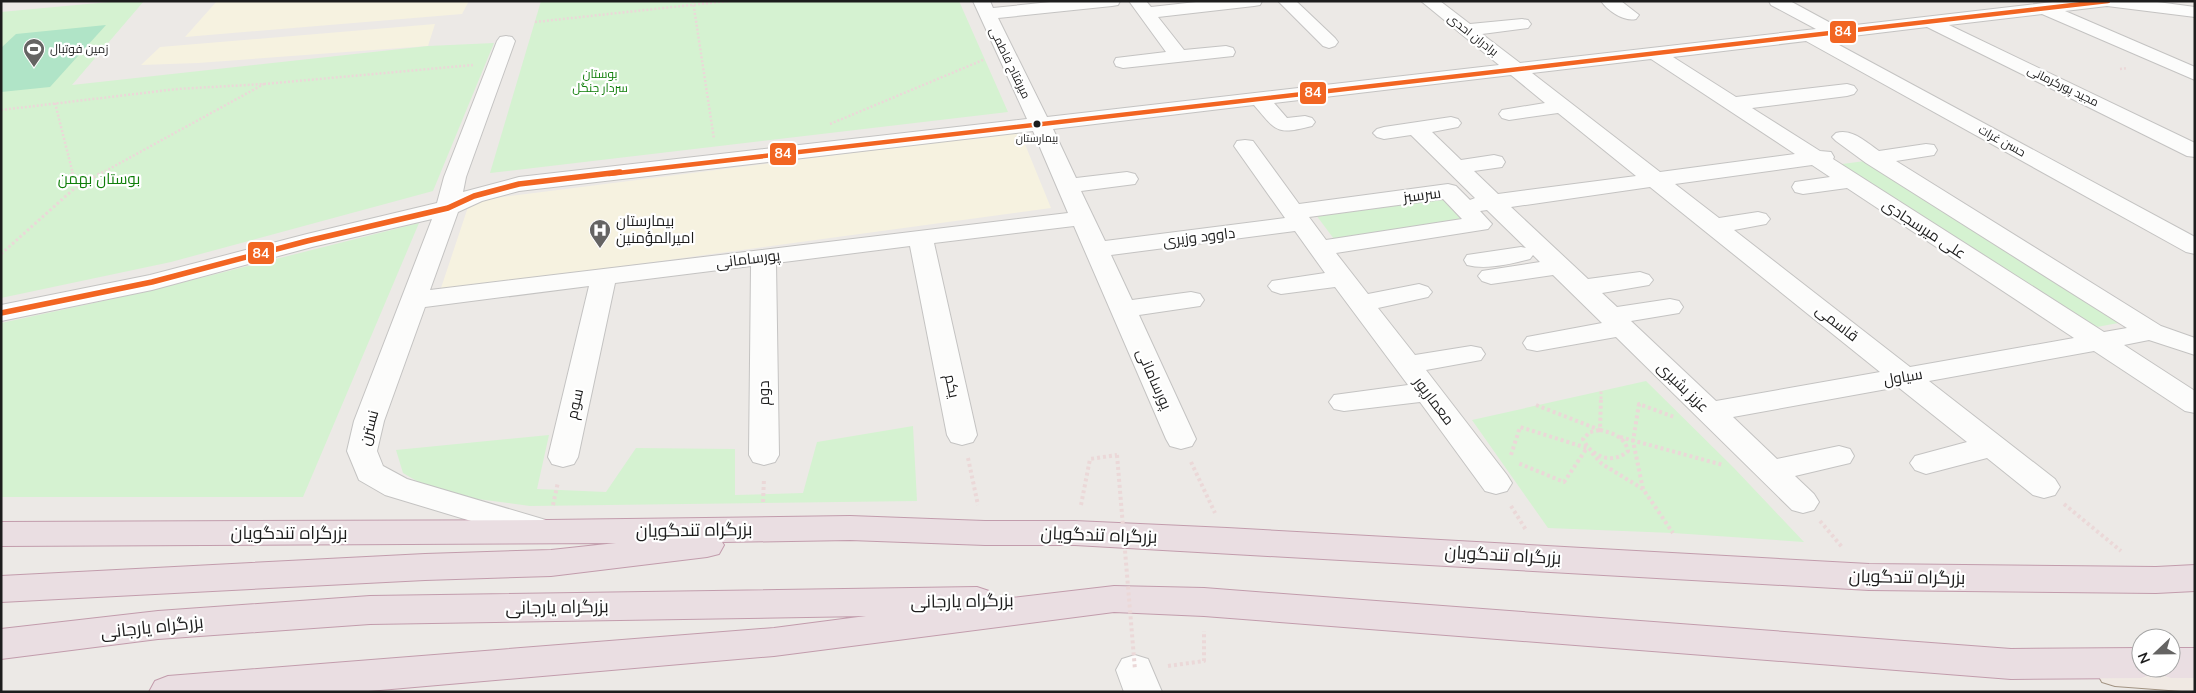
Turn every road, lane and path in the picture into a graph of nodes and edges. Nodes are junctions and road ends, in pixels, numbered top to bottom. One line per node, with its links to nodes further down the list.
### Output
1 (728, 1): 9 (path)
2 (1112, 1): 10 (street)
3 (1254, 1): 11 (street)
4 (1286, 1): 22 (street)
5 (1429, 1): 18 (street, برادران احدی)
6 (1609, 1): 14 (street)
7 (1777, 1): 19 (street)
8 (2108, 1): 12 (street); 13 (street)
9 (694, 3): 15 (path); 46 (path)
10 (984, 7): 23 (street, میرفتاح فاطمی)
11 (1142, 7): 26 (street)
12 (2044, 9): 16 (street); 30 (street)
13 (2195, 12)
14 (1630, 15)
15 (535, 22)
16 (1930, 22): 19 (street); 49 (street, مجید پورکرمانی)
17 (1522, 24): 18 (street)
18 (1466, 30): 29 (street, برادران احدی)
19 (1836, 33): 20 (street)
20 (1810, 36): 25 (street); 68 (street, حسن غرات)
21 (506, 41): 27 (street, نسترن)
22 (1329, 42)
23 (1004, 51): 41 (street, میرفتاح فاطمی); 42 (path)
24 (1226, 52): 26 (street)
25 (1654, 53): 29 (street); 35 (street, علی میرسجادی)
26 (1179, 56): 28 (street)
27 (498, 62): 31 (path); 62 (street, نسترن)
28 (1123, 62)
29 (1516, 69): 33 (street); 36 (street, قاسمی)
30 (2195, 74)
31 (264, 84): 34 (path); 58 (path)
32 (1847, 90): 35 (street)
33 (1259, 99): 39 (street); 41 (street)
34 (55, 103): 37 (path); 58 (path)
35 (1731, 104): 51 (street, علی میرسجادی)
36 (1563, 106): 38 (street); 55 (street, قاسمی)
37 (1, 110)
38 (1509, 114)
39 (1305, 122)
40 (1451, 123): 43 (street)
41 (1040, 124): 57 (street, پورسامانی); 62 (street)
42 (830, 125)
43 (1417, 129): 44 (street); 53 (street, عزیز بشیری)
44 (1384, 133)
45 (1843, 137): 50 (street)
46 (716, 146)
47 (1245, 146): 64 (street)
48 (1926, 150): 50 (street)
49 (2195, 151)
50 (1869, 154): 51 (street); 88 (street)
51 (1816, 158): 55 (street); 56 (street, علی میرسجادی)
52 (1494, 162): 53 (street)
53 (1455, 167): 60 (street, عزیز بشیری)
54 (1127, 179): 57 (street)
55 (1656, 180): 60 (street); 66 (street, قاسمی)
56 (1850, 181): 59 (street); 89 (street, علی میرسجادی)
57 (1068, 186): 63 (street, پورسامانی)
58 (76, 187): 71 (path)
59 (1804, 187)
60 (1492, 202): 61 (street); 73 (street, عزیز بشیری)
61 (1463, 206): 64 (street, سرسبز); 69 (street, سرسبز)
62 (448, 208): 81 (street, نسترن); 86 (street)
63 (1082, 218): 67 (street, پورسامانی); 70 (street, پورسامانی)
64 (1297, 218): 69 (street); 70 (street, داوود وزیری)
65 (1758, 219): 66 (street)
66 (1714, 226): 94 (street, قاسمی)
67 (921, 238): 72 (street, پورسامانی); 102 (street, یکم)
68 (2195, 246)
69 (1320, 248): 76 (street, معمارپور)
70 (1096, 250): 85 (street, پورسامانی)
71 (1, 254)
72 (764, 257): 75 (street, پورسامانی); 109 (street, دوم)
73 (1551, 259): 74 (street); 79 (street, عزیز بشیری)
74 (1483, 268)
75 (604, 277): 81 (street, پورسامانی); 110 (street, سوم)
76 (1342, 278): 78 (street); 83 (street, معمارپور)
77 (1640, 280): 79 (street)
78 (1281, 286)
79 (1580, 288): 87 (street, عزیز بشیری)
80 (1420, 292): 83 (street)
81 (415, 300): 121 (street, نسترن)
82 (1190, 300): 85 (street)
83 (1361, 303): 93 (street, معمارپور)
84 (1670, 307): 87 (street)
85 (1123, 309): 104 (street, پورسامانی)
86 (1, 313)
87 (1616, 322): 90 (street); 100 (street, عزیز بشیری)
88 (2151, 332): 89 (street, سیاول); 91 (street)
89 (2098, 341): 94 (street, سیاول); 98 (street, علی میرسجادی)
90 (1537, 343)
91 (2195, 346)
92 (1471, 354): 93 (street)
93 (1407, 365): 96 (street, معمارپور)
94 (1904, 376): 100 (street, سیاول); 106 (street, قاسمی)
95 (1601, 391): 101 (path)
96 (1427, 392): 97 (street); 115 (street, معمارپور)
97 (1344, 402)
98 (2195, 404)
99 (1536, 405): 101 (path)
100 (1708, 412): 105 (path); 114 (street, عزیز بشیری)
101 (1600, 430): 103 (path); 107 (path)
102 (962, 435): 122 (path)
103 (1620, 437): 105 (path); 108 (path)
104 (1181, 439): 126 (path)
105 (1633, 441): 113 (path); 117 (path)
106 (1992, 446): 112 (street); 116 (street, قاسمی)
107 (1587, 448): 107 (path); 108 (path)
108 (1592, 453): 117 (path)
109 (764, 455): 120 (path)
110 (563, 456): 121 (path)
111 (1840, 456): 114 (street)
112 (1926, 463)
113 (1724, 465)
114 (1770, 471): 118 (street, عزیز بشیری)
115 (1496, 483): 127 (path)
116 (2044, 488): 130 (path)
117 (1643, 489): 124 (path)
118 (1803, 502): 128 (path)
119 (850, 528): 120 (highway, بزرگراه تندگویان); 122 (highway, بزرگراه تندگویان); 131 (highway)
120 (762, 529): 121 (highway, بزرگراه تندگویان)
121 (548, 532): 125 (highway, بزرگراه تندگویان)
122 (985, 533): 123 (highway, بزرگراه تندگویان)
123 (1076, 533): 126 (highway, بزرگراه تندگویان); 139 (path, bridge)
124 (1673, 533)
125 (1, 534)
126 (1227, 540): 127 (highway, بزرگراه تندگویان)
127 (1545, 557): 128 (highway, بزرگراه تندگویان)
128 (1869, 577): 130 (highway, بزرگراه تندگویان)
129 (2195, 578): 130 (highway, بزرگراه تندگویان)
130 (2156, 580)
131 (1, 588)
132 (1114, 599): 133 (highway, بزرگراه یارجانی); 137 (highway); 140 (highway)
133 (1, 644)
134 (2131, 663): 137 (highway)
135 (2181, 663): 136 (highway)
136 (2195, 663)
137 (2011, 664): 138 (main road)
138 (2195, 678)
139 (1139, 681)
140 (168, 692)

